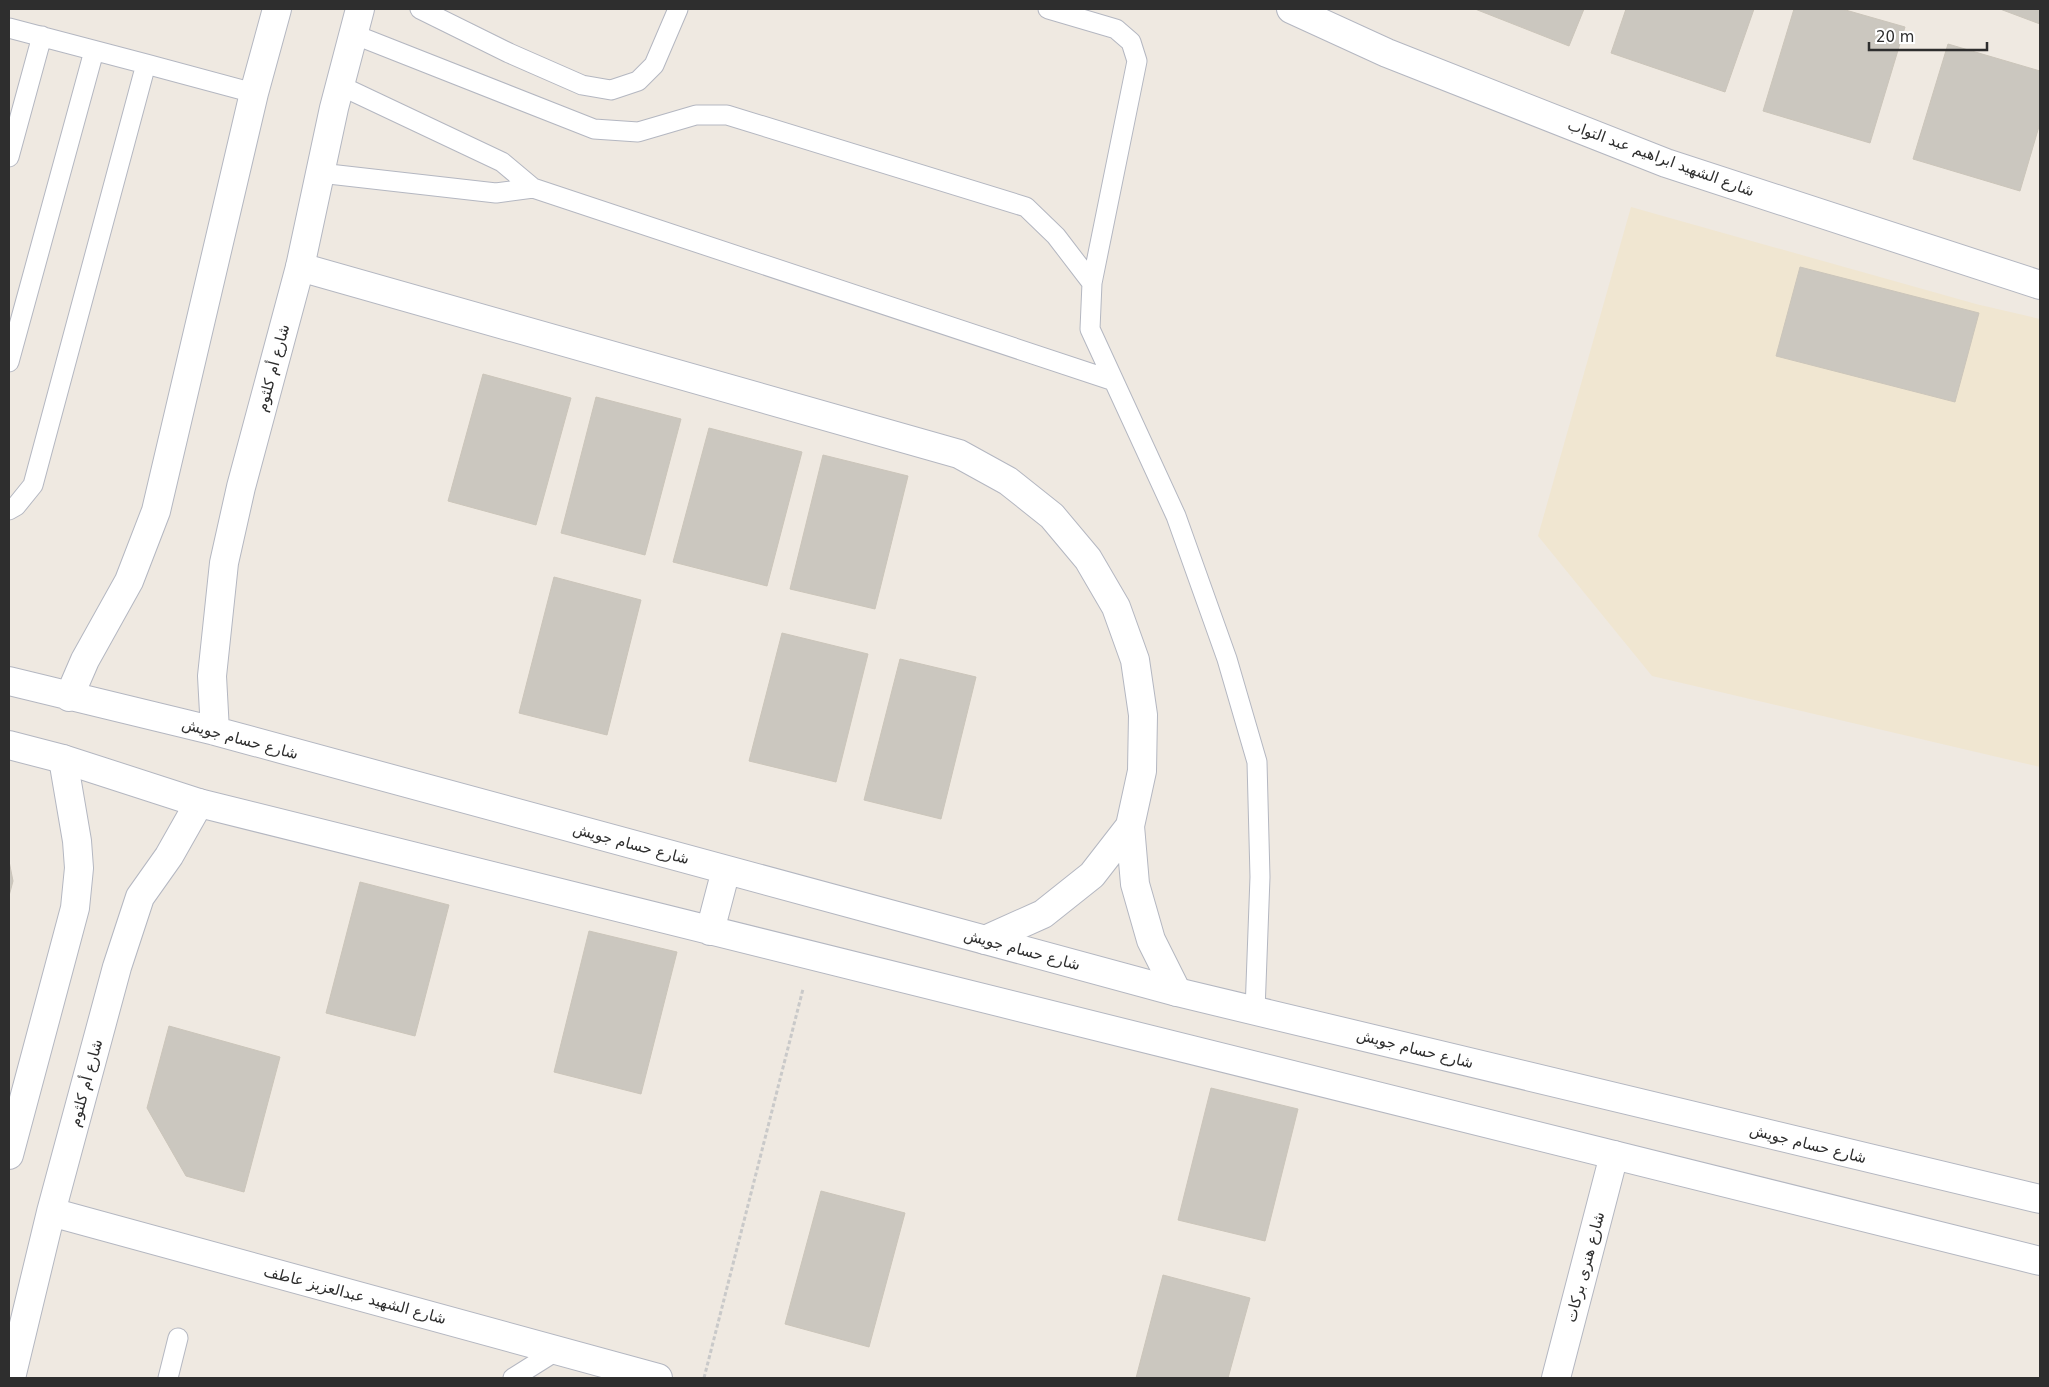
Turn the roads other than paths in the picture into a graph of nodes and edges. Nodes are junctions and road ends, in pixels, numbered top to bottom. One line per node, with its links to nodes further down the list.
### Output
1 (277, 9): 12 (street)
2 (420, 9): 3 (lane)
3 (678, 9)
4 (1048, 9): 17 (lane)
5 (1291, 9): 18 (street, شارع الشهيد ابراهيم عبد التواب)
6 (356, 21): 11 (street, شارع أم كلثوم); 17 (lane)
7 (9, 28): 8 (lane)
8 (42, 36): 9 (lane); 13 (lane)
9 (94, 51): 10 (lane); 19 (lane)
10 (146, 64): 12 (lane); 21 (lane)
11 (339, 85): 14 (street, شارع أم كلثوم); 15 (lane)
12 (254, 93): 23 (street)
13 (9, 157)
14 (320, 173): 15 (lane); 16 (street, شارع أم كلثوم)
15 (533, 188): 20 (lane)
16 (300, 267): 24 (street, شارع أم كلثوم); 28 (street)
17 (1092, 283): 20 (lane)
18 (2040, 285)
19 (9, 362)
20 (1114, 381): 33 (lane)
21 (9, 510)
22 (9, 681): 23 (street, شارع حسام جويش)
23 (69, 697): 24 (street, شارع حسام جويش)
24 (215, 731): 29 (street, شارع حسام جويش)
25 (9, 745): 26 (street)
26 (63, 759): 27 (street); 34 (street)
27 (199, 803): 30 (street); 38 (street, شارع أم كلثوم)
28 (1130, 826): 31 (street); 32 (street)
29 (726, 870): 30 (street); 31 (street, شارع حسام جويش)
30 (710, 931): 36 (street)
31 (985, 940): 32 (street, شارع حسام جويش)
32 (1177, 992): 33 (street, شارع حسام جويش)
33 (1255, 1011): 37 (street, شارع حسام جويش)
34 (14, 1116): 35 (street)
35 (9, 1154)
36 (1614, 1155): 39 (street); 46 (street, شارع هنرى بركات)
37 (2040, 1200)
38 (51, 1212): 41 (street, شارع الشهيد عبدالعزيز عاطف); 42 (street, شارع أم كلثوم)
39 (2040, 1261)
40 (178, 1338): 43 (lane)
41 (556, 1351): 44 (lane); 45 (street, شارع الشهيد عبدالعزيز عاطف)
42 (12, 1378)
43 (168, 1378)
44 (513, 1378)
45 (658, 1378)
46 (1556, 1378)

